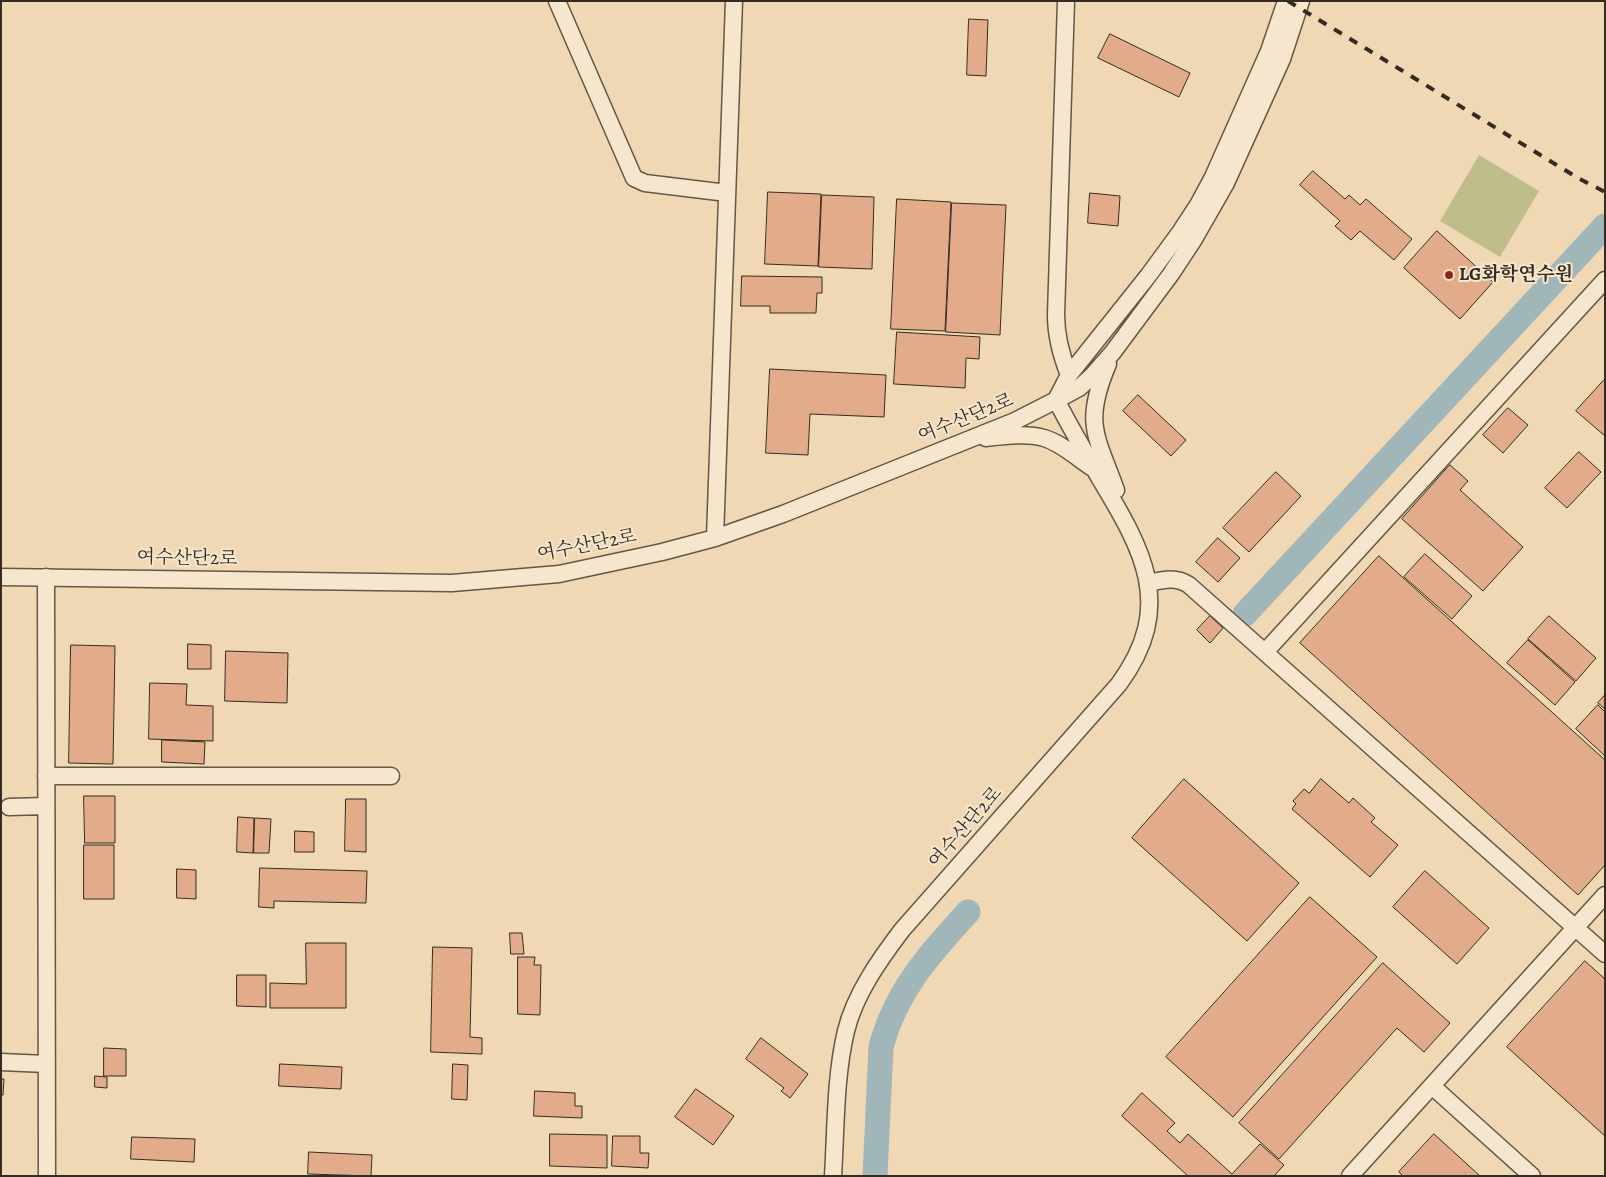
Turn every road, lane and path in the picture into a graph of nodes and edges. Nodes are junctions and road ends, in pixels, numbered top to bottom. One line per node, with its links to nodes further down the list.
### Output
1 (557, 1): 6 (street)
2 (734, 1): 6 (street)
3 (1066, 1): 9 (street)
4 (1286, 1): 9 (street)
5 (1301, 1): 8 (street)
6 (727, 193): 14 (street)
7 (1605, 280): 18 (street)
8 (1113, 352): 10 (street); 13 (street)
9 (1069, 375): 10 (street)
10 (1056, 400): 11 (street, 여수산단2로); 12 (street, 여수산단2로)
11 (969, 440): 12 (street); 14 (street, 여수산단2로)
12 (1094, 470): 13 (street, 여수산단2로)
13 (1122, 514): 17 (street, 여수산단2로)
14 (715, 538): 16 (street, 여수산단2로)
15 (1, 577): 16 (street, 여수산단2로)
16 (46, 577): 19 (street)
17 (1148, 583): 18 (street); 30 (street, 여수산단2로)
18 (1265, 652): 24 (street)
19 (46, 776): 20 (street); 21 (street)
20 (391, 776)
21 (46, 806): 22 (street); 27 (street)
22 (9, 807)
23 (1605, 894): 24 (street)
24 (1575, 928): 25 (street); 28 (street)
25 (1605, 954)
26 (1, 1062): 27 (street)
27 (46, 1064): 29 (street)
28 (1432, 1086): 31 (street); 32 (street)
29 (47, 1176)
30 (833, 1176)
31 (1350, 1176)
32 (1532, 1176)

